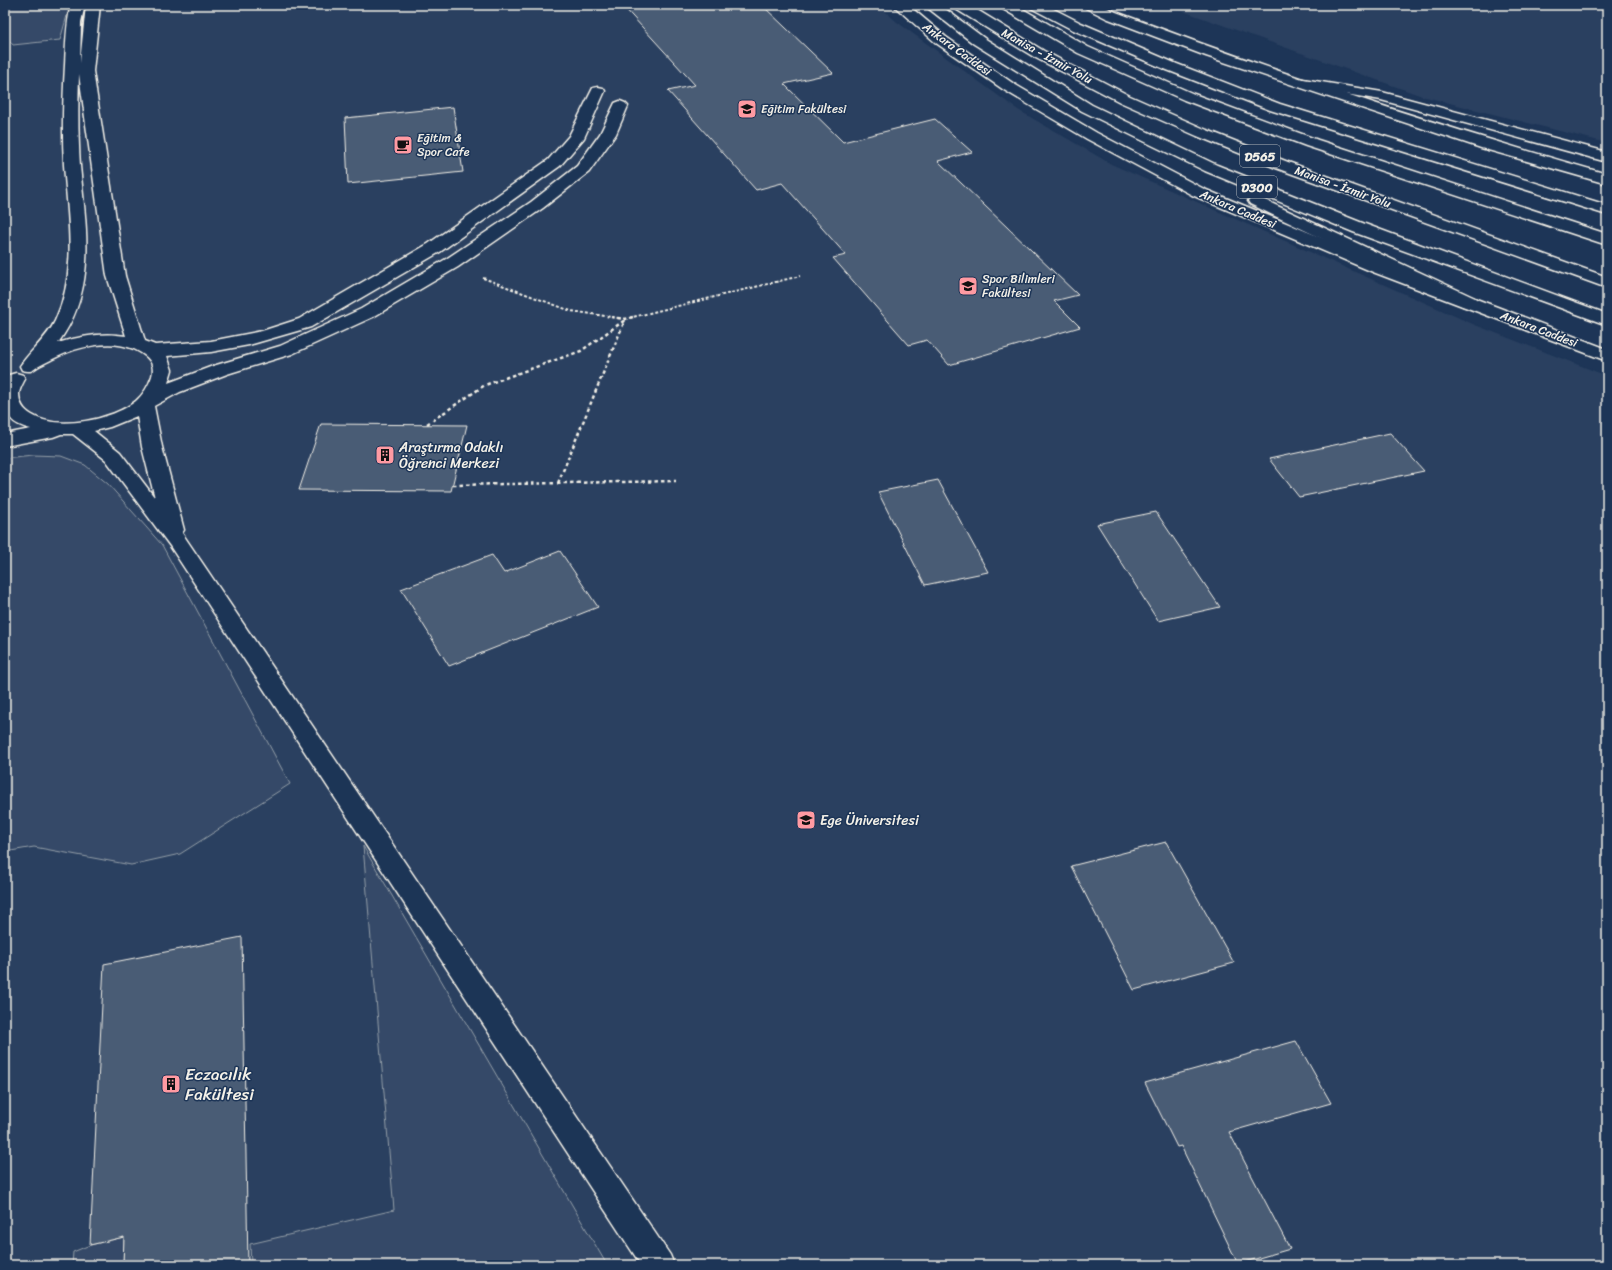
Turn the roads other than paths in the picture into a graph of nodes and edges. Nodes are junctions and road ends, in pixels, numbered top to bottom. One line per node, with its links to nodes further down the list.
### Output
1 (78, 5): 9 (main road)
2 (93, 5): 9 (main road)
3 (900, 5): 19 (main road, Ankara Caddesi)
4 (931, 5): 13 (main road, Ankara Caddesi / D300)
5 (959, 5): 18 (main road, Manisa - İzmir Yolu / D565)
6 (1006, 5): 17 (main road)
7 (1036, 5): 16 (main road)
8 (1091, 5): 10 (main road)
9 (80, 77): 21 (main road); 23 (main road)
10 (1302, 83): 14 (main road); 15 (main road)
11 (598, 91): 21 (main road)
12 (620, 106): 24 (main road)
13 (1087, 108): 19 (main road); 20 (main road, Ankara Caddesi / D300)
14 (1607, 157)
15 (1607, 179)
16 (1602, 209)
17 (1607, 240)
18 (1607, 283)
19 (1469, 302): 22 (main road, Ankara Caddesi)
20 (1607, 320)
21 (144, 347): 23 (main road); 24 (main road)
22 (1607, 355)
23 (16, 378): 25 (main road)
24 (144, 403): 25 (main road); 27 (main road)
25 (70, 428): 26 (main road); 27 (main road)
26 (5, 440)
27 (177, 541): 28 (main road)
28 (659, 1265)

